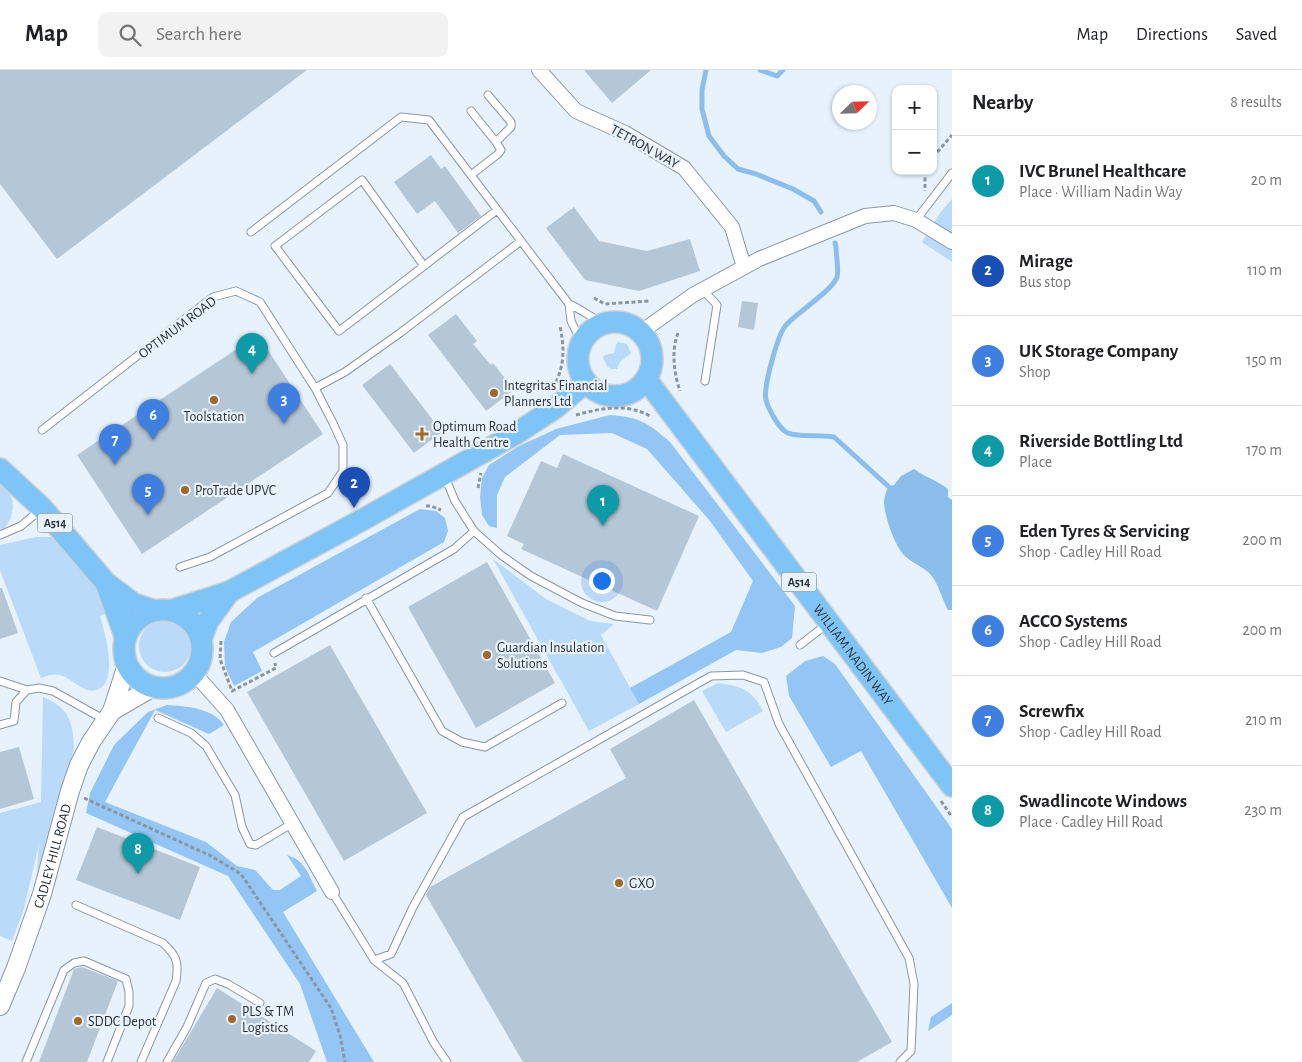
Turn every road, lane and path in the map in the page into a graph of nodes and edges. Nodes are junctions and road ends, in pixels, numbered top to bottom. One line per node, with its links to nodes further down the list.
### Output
1 (539, 70): 15 (street, TETRON WAY)
2 (488, 95): 5 (lane)
3 (471, 111): 5 (lane)
4 (952, 135): 6 (path)
5 (496, 142): 8 (lane)
6 (937, 152)
7 (952, 173): 10 (lane)
8 (470, 175): 9 (lane); 11 (lane)
9 (497, 210): 12 (lane); 14 (lane)
10 (916, 220): 13 (street); 15 (street)
11 (250, 232)
12 (521, 241): 19 (lane); 29 (lane)
13 (952, 242)
14 (424, 266): 14 (lane)
15 (744, 267): 16 (street)
16 (703, 290): 22 (street); 26 (lane)
17 (594, 298): 18 (path)
18 (649, 300)
19 (569, 304): 20 (lane); 24 (lane)
20 (604, 324): 22 (main road); 24 (main road)
21 (560, 326): 27 (path)
22 (641, 332): 25 (main road)
23 (678, 333): 30 (path)
24 (582, 343): 28 (main road)
25 (646, 379): 28 (main road); 49 (main road, WILLIAM NADIN WAY / A514)
26 (705, 381)
27 (556, 382)
28 (586, 382): 36 (main road)
29 (315, 388): 33 (lane, OPTIMUM ROAD); 43 (lane, OPTIMUM ROAD)
30 (680, 391)
31 (570, 417): 32 (path)
32 (654, 418)
33 (42, 430)
34 (485, 467): 37 (path)
35 (0, 469): 39 (main road, A514)
36 (444, 474): 41 (lane); 45 (main road)
37 (478, 488)
38 (420, 507): 40 (path)
39 (42, 508): 42 (lane); 44 (main road, A514)
40 (441, 510)
41 (474, 531): 46 (lane); 48 (lane)
42 (0, 535)
43 (180, 567)
44 (106, 582): 47 (main road, A514); 51 (main road, A514)
45 (228, 592): 47 (main road); 52 (main road)
46 (366, 598): 54 (lane); 60 (lane)
47 (163, 610): 51 (main road); 52 (main road, A514)
48 (650, 620)
49 (829, 622): 53 (lane); 64 (main road, WILLIAM NADIN WAY / A514)
50 (224, 633): 54 (path)
51 (126, 636): 55 (main road, A514)
52 (201, 638): 56 (main road)
53 (800, 645)
54 (274, 653)
55 (127, 665): 58 (main road); 61 (street, CADLEY HILL ROAD)
56 (194, 673): 58 (main road); 66 (street)
57 (0, 681): 59 (lane)
58 (153, 687): 61 (street, CADLEY HILL ROAD)
59 (27, 690): 61 (lane); 63 (lane)
60 (562, 703)
61 (109, 716): 65 (street, CADLEY HILL ROAD)
62 (158, 718): 66 (lane)
63 (0, 725)
64 (952, 786)
65 (70, 791): 71 (street, CADLEY HILL ROAD); 76 (path)
66 (293, 823): 67 (street)
67 (332, 892): 69 (lane)
68 (76, 904): 74 (lane)
69 (374, 960): 77 (lane); 78 (lane)
70 (260, 1003): 75 (lane)
71 (0, 1006)
72 (26, 1062): 73 (lane)
73 (107, 1062)
74 (141, 1062)
75 (167, 1062)
76 (345, 1062)
77 (447, 1062)
78 (900, 1062)

